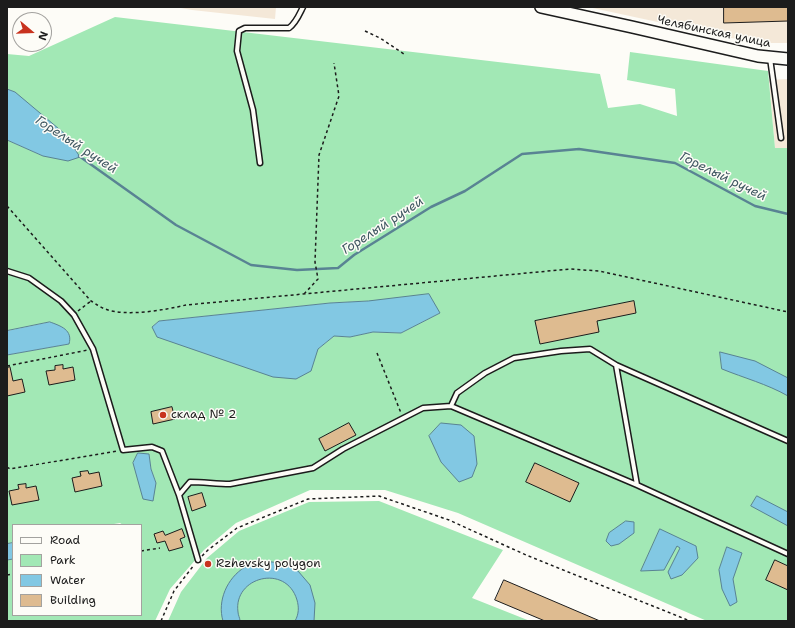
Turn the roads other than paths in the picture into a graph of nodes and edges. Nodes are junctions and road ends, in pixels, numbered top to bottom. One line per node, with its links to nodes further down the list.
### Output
1 (303, 7): 6 (lane)
2 (541, 7): 3 (street, Челябинская улица)
3 (770, 58): 4 (street, Челябинская улица); 5 (lane)
4 (788, 59)
5 (781, 138)
6 (260, 163)
7 (7, 271): 12 (lane)
8 (616, 365): 9 (lane); 10 (lane); 11 (lane)
9 (451, 406): 11 (lane); 12 (lane)
10 (788, 440)
11 (637, 485): 13 (lane)
12 (179, 495): 14 (lane)
13 (788, 554)
14 (198, 560)

